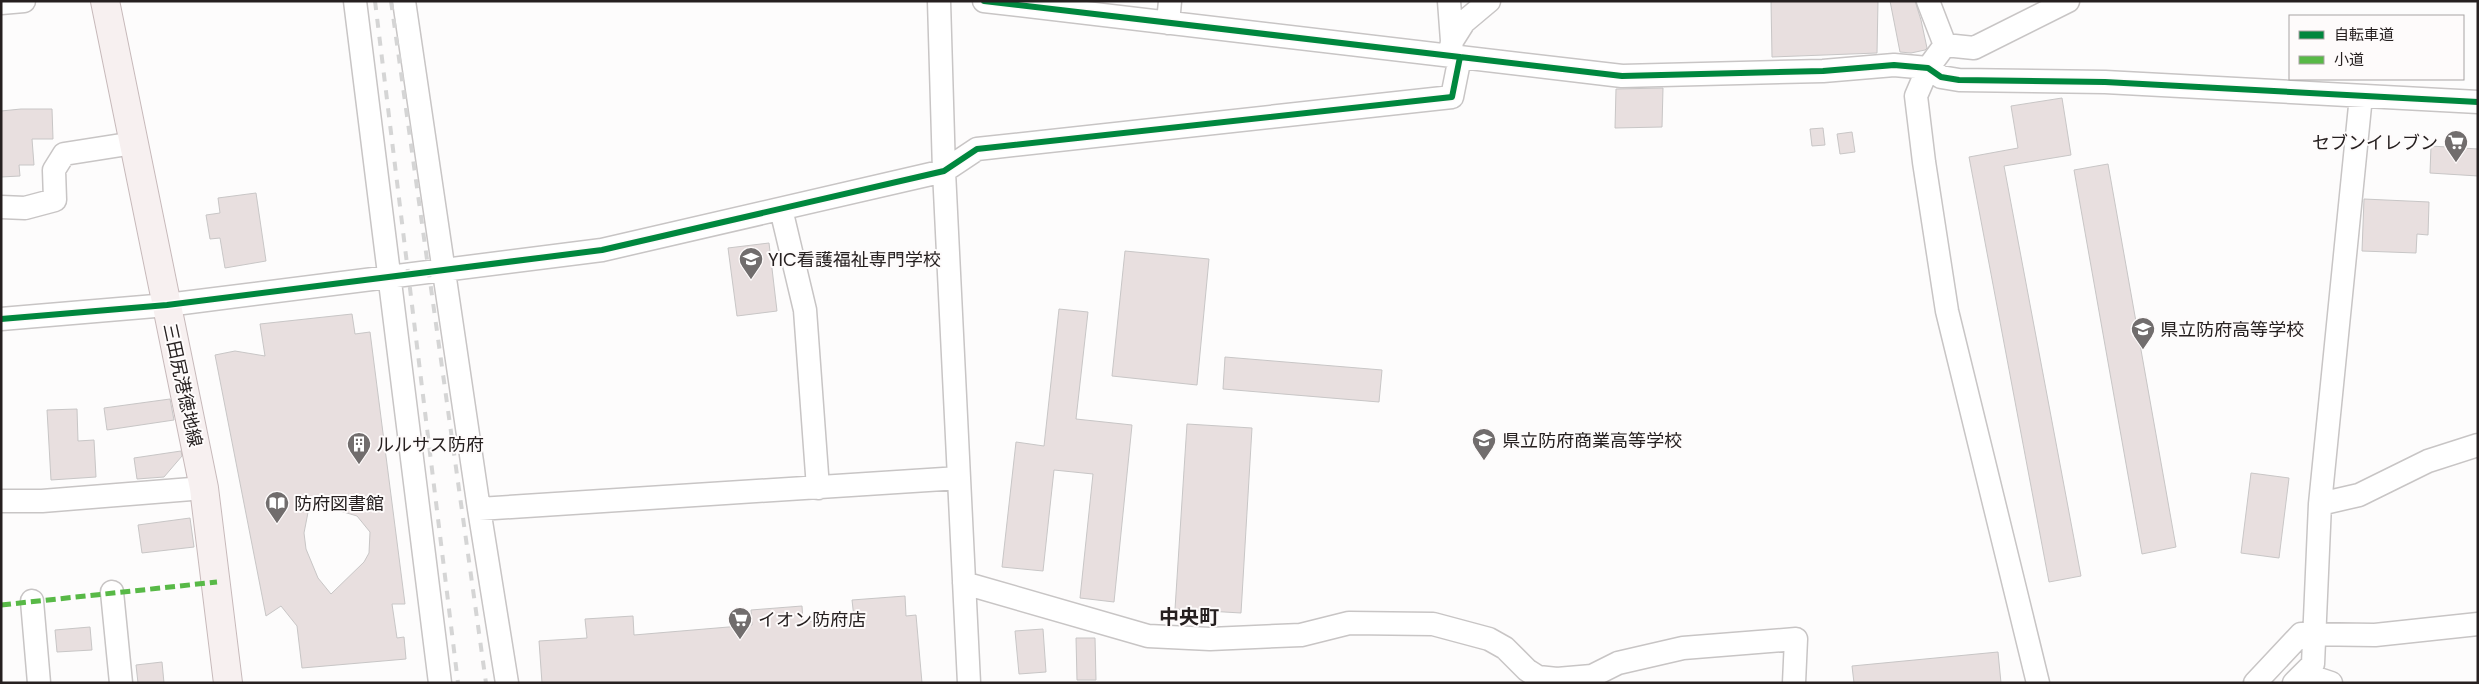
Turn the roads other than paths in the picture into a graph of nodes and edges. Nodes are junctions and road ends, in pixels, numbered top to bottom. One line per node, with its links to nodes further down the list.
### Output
1 (24, 1): 12 (street)
2 (105, 1): 19 (main road, 三田尻港徳地線)
3 (356, 1): 24 (street)
4 (404, 1): 23 (street)
5 (939, 1): 20 (street)
6 (984, 1): 13 (street)
7 (1170, 1): 13 (street)
8 (1448, 1): 15 (street)
9 (1489, 1): 15 (street)
10 (1928, 1): 14 (street)
11 (2068, 1): 14 (street)
12 (1, 3)
13 (1168, 23): 15 (street)
14 (1944, 45): 16 (street)
15 (1454, 51): 16 (street); 20 (street)
16 (1928, 68): 17 (street); 48 (street)
17 (2361, 96): 18 (street); 32 (street)
18 (2478, 102)
19 (134, 143): 21 (street); 25 (main road, 三田尻港徳地線)
20 (944, 171): 22 (street); 28 (street)
21 (1, 207)
22 (781, 209): 23 (street); 30 (street)
23 (444, 271): 24 (street); 33 (street)
24 (389, 275): 25 (street); 44 (street)
25 (167, 306): 26 (street); 29 (main road, 三田尻港徳地線)
26 (1, 319)
27 (2478, 445): 32 (street)
28 (959, 478): 30 (street); 34 (street)
29 (204, 488): 31 (street); 43 (main road, 三田尻港徳地線)
30 (818, 488): 33 (street)
31 (1, 501)
32 (2320, 504): 38 (street)
33 (479, 509): 45 (street)
34 (964, 583): 40 (street); 46 (street)
35 (112, 592): 42 (street)
36 (32, 600): 41 (street)
37 (2478, 624): 38 (street)
38 (2313, 633): 39 (street); 49 (street)
39 (2299, 678): 50 (street)
40 (1592, 679): 47 (street)
41 (39, 683)
42 (121, 683)
43 (228, 683)
44 (440, 683)
45 (507, 683)
46 (969, 683)
47 (1794, 683)
48 (2038, 683)
49 (2255, 683)
50 (2330, 683)

